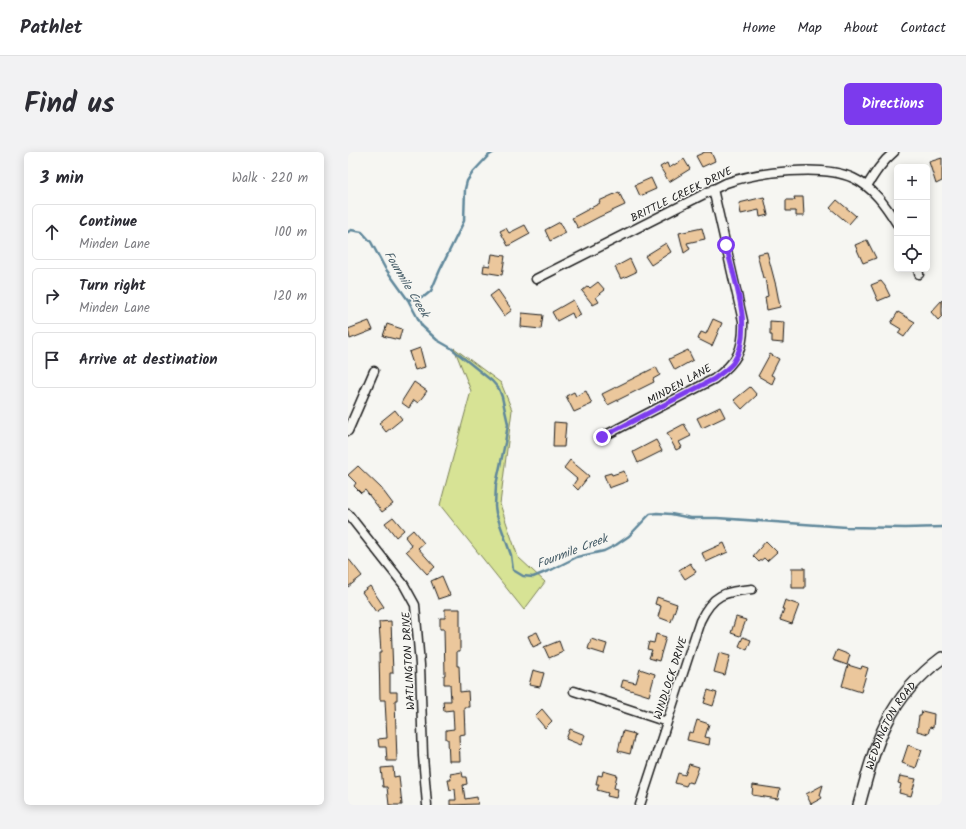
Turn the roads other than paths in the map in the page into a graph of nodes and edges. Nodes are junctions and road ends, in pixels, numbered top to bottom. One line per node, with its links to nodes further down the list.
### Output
1 (894, 152): 2 (street)
2 (867, 186): 3 (street, BRITTLE CREEK DRIVE); 4 (street, BRITTLE CREEK DRIVE)
3 (713, 189): 5 (street, BRITTLE CREEK DRIVE); 8 (street, MINDEN LANE)
4 (894, 219)
5 (536, 279)
6 (374, 371): 7 (street)
7 (348, 431)
8 (602, 437)
9 (348, 514): 14 (street, WATLINGTON DRIVE)
10 (752, 589): 13 (street, WINDLOCK DRIVE)
11 (942, 658): 16 (main road, WEDDINGTON ROAD)
12 (574, 691): 13 (street)
13 (667, 722): 15 (street, WINDLOCK DRIVE)
14 (427, 805)
15 (640, 805)
16 (859, 805)

